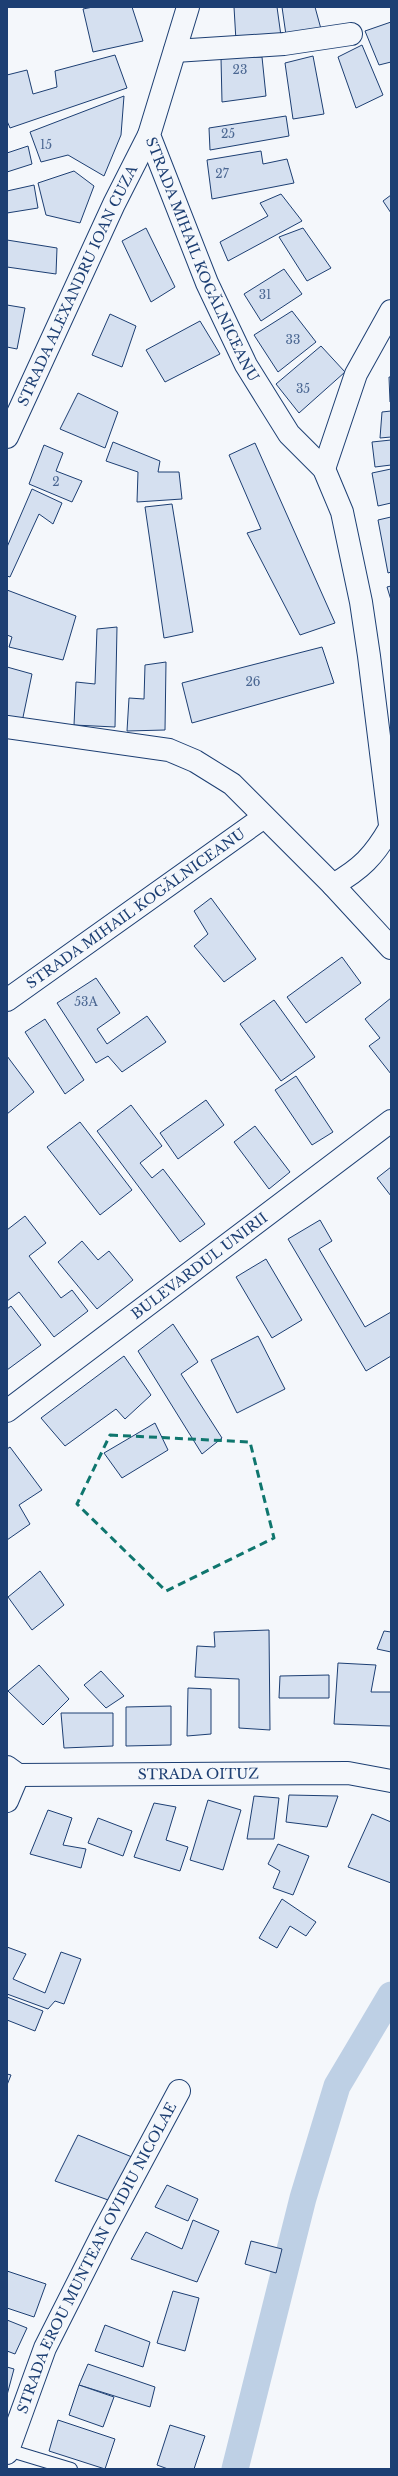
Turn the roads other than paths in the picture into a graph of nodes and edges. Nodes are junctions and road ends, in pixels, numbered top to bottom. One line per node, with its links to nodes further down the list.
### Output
1 (188, 7): 3 (street, STRADA MIHAIL KOGĂLNICEANU)
2 (351, 34): 3 (street)
3 (175, 51): 4 (street, STRADA MIHAIL KOGĂLNICEANU)
4 (149, 135): 6 (street, STRADA ALEXANDRU IOAN CUZA); 7 (street, STRADA MIHAIL KOGĂLNICEANU)
5 (390, 313): 7 (street)
6 (7, 438)
7 (324, 470): 10 (street, STRADA MIHAIL KOGĂLNICEANU)
8 (7, 727): 9 (street)
9 (264, 817): 11 (street); 13 (street, STRADA MIHAIL KOGĂLNICEANU)
10 (390, 830): 11 (street, STRADA MIHAIL KOGĂLNICEANU)
11 (333, 885): 12 (street)
12 (391, 948)
13 (7, 1000)
14 (391, 1121): 15 (street, BULEVARDUL UNIRII)
15 (7, 1411)
16 (12, 1771): 17 (street, STRADA OITUZ); 18 (street)
17 (391, 1781)
18 (7, 1801)
19 (179, 2091): 20 (street, STRADA EROU MUNTEAN OVIDIU NICOLAE)
20 (8, 2451): 21 (lane, STRADA EROU MUNTEAN OVIDIU NICOLAE)
21 (71, 2469)

